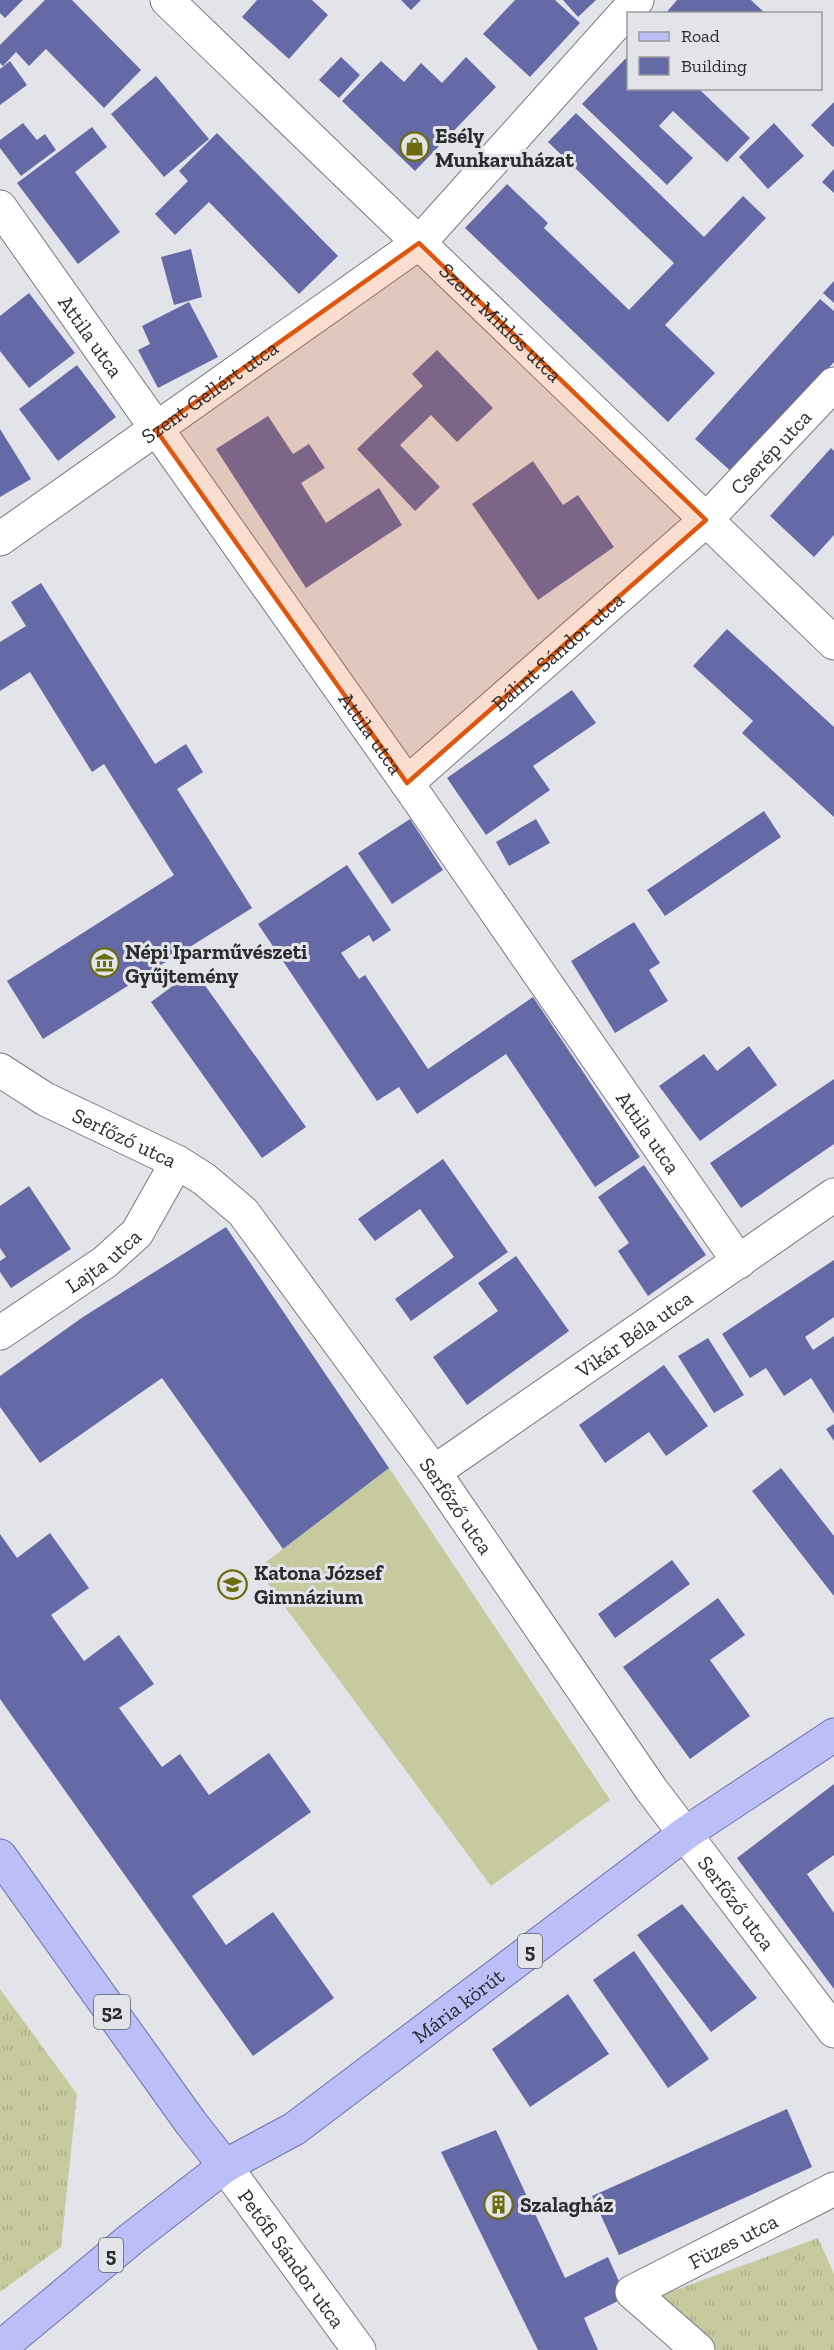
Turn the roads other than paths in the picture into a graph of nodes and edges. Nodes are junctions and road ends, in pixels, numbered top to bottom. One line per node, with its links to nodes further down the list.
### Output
1 (637, 0): 4 (street, Szent Gellért utca)
2 (180, 4): 4 (street, Szent Miklós utca)
3 (0, 207): 6 (street, Attila utca)
4 (419, 243): 6 (street, Szent Gellért utca); 7 (street, Szent Miklós utca)
5 (834, 384): 7 (street, Cserép utca)
6 (156, 430): 8 (street, Szent Gellért utca); 10 (street, Attila utca)
7 (706, 520): 9 (street, Szent Miklós utca); 10 (street, Bálint Sándor utca)
8 (0, 539)
9 (834, 644)
10 (407, 783): 14 (street, Attila utca)
11 (0, 1070): 12 (street, Serfőző utca)
12 (177, 1162): 15 (street, Lajta utca); 16 (street, Serfőző utca)
13 (834, 1195): 14 (street, Vikár Béla utca)
14 (739, 1262): 16 (street, Vikár Béla utca)
15 (0, 1333)
16 (434, 1472): 18 (street, Serfőző utca)
17 (834, 1735): 18 (main road, Mária körút / 5)
18 (686, 1833): 20 (street, Serfőző utca); 21 (main road, Mária körút / 5)
19 (0, 1856): 21 (main road, 52)
20 (834, 2031)
21 (225, 2166): 23 (main road, 5); 24 (street, Petőfi Sándor utca)
22 (834, 2189): 25 (street, Füzes utca)
23 (0, 2348)
24 (359, 2350)
25 (698, 2350)

